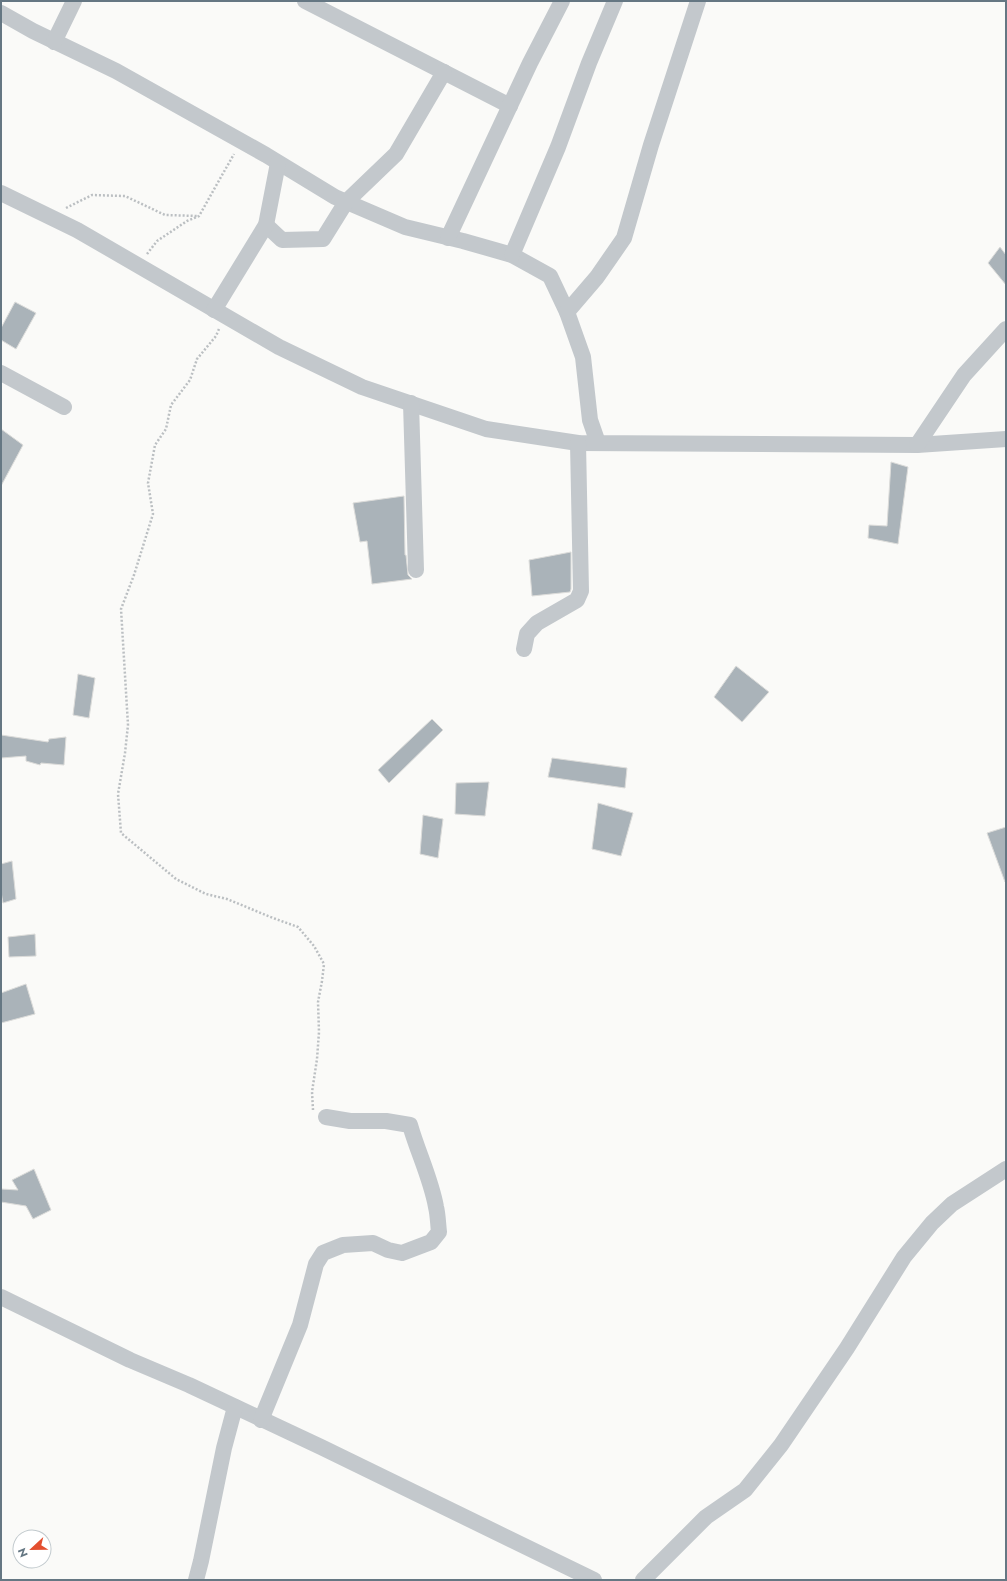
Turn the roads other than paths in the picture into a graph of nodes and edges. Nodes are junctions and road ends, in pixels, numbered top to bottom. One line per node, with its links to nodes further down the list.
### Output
1 (74, 1): 7 (street)
2 (305, 1): 8 (street)
3 (562, 1): 9 (street)
4 (616, 1): 15 (street)
5 (698, 1): 16 (street)
6 (1, 13): 7 (street)
7 (54, 42): 10 (street)
8 (444, 72): 9 (street); 12 (street)
9 (510, 106): 14 (street)
10 (278, 163): 12 (street); 13 (street)
11 (1, 193): 17 (street)
12 (346, 202): 13 (street); 14 (street)
13 (266, 225): 17 (street)
14 (448, 238): 15 (street)
15 (512, 255): 16 (street)
16 (567, 312): 24 (street)
17 (219, 313): 20 (street)
18 (1006, 329): 25 (street)
19 (1, 373): 21 (street)
20 (410, 403): 23 (street); 26 (street)
21 (64, 407)
22 (1006, 439): 25 (street)
23 (578, 443): 24 (street); 27 (street)
24 (598, 443): 25 (street)
25 (917, 445)
26 (416, 570)
27 (524, 650)
28 (326, 1117): 32 (street)
29 (1006, 1169): 35 (street)
30 (2, 1299): 31 (street)
31 (235, 1407): 32 (street); 33 (street)
32 (261, 1420): 34 (street)
33 (196, 1580)
34 (594, 1580)
35 (643, 1580)

